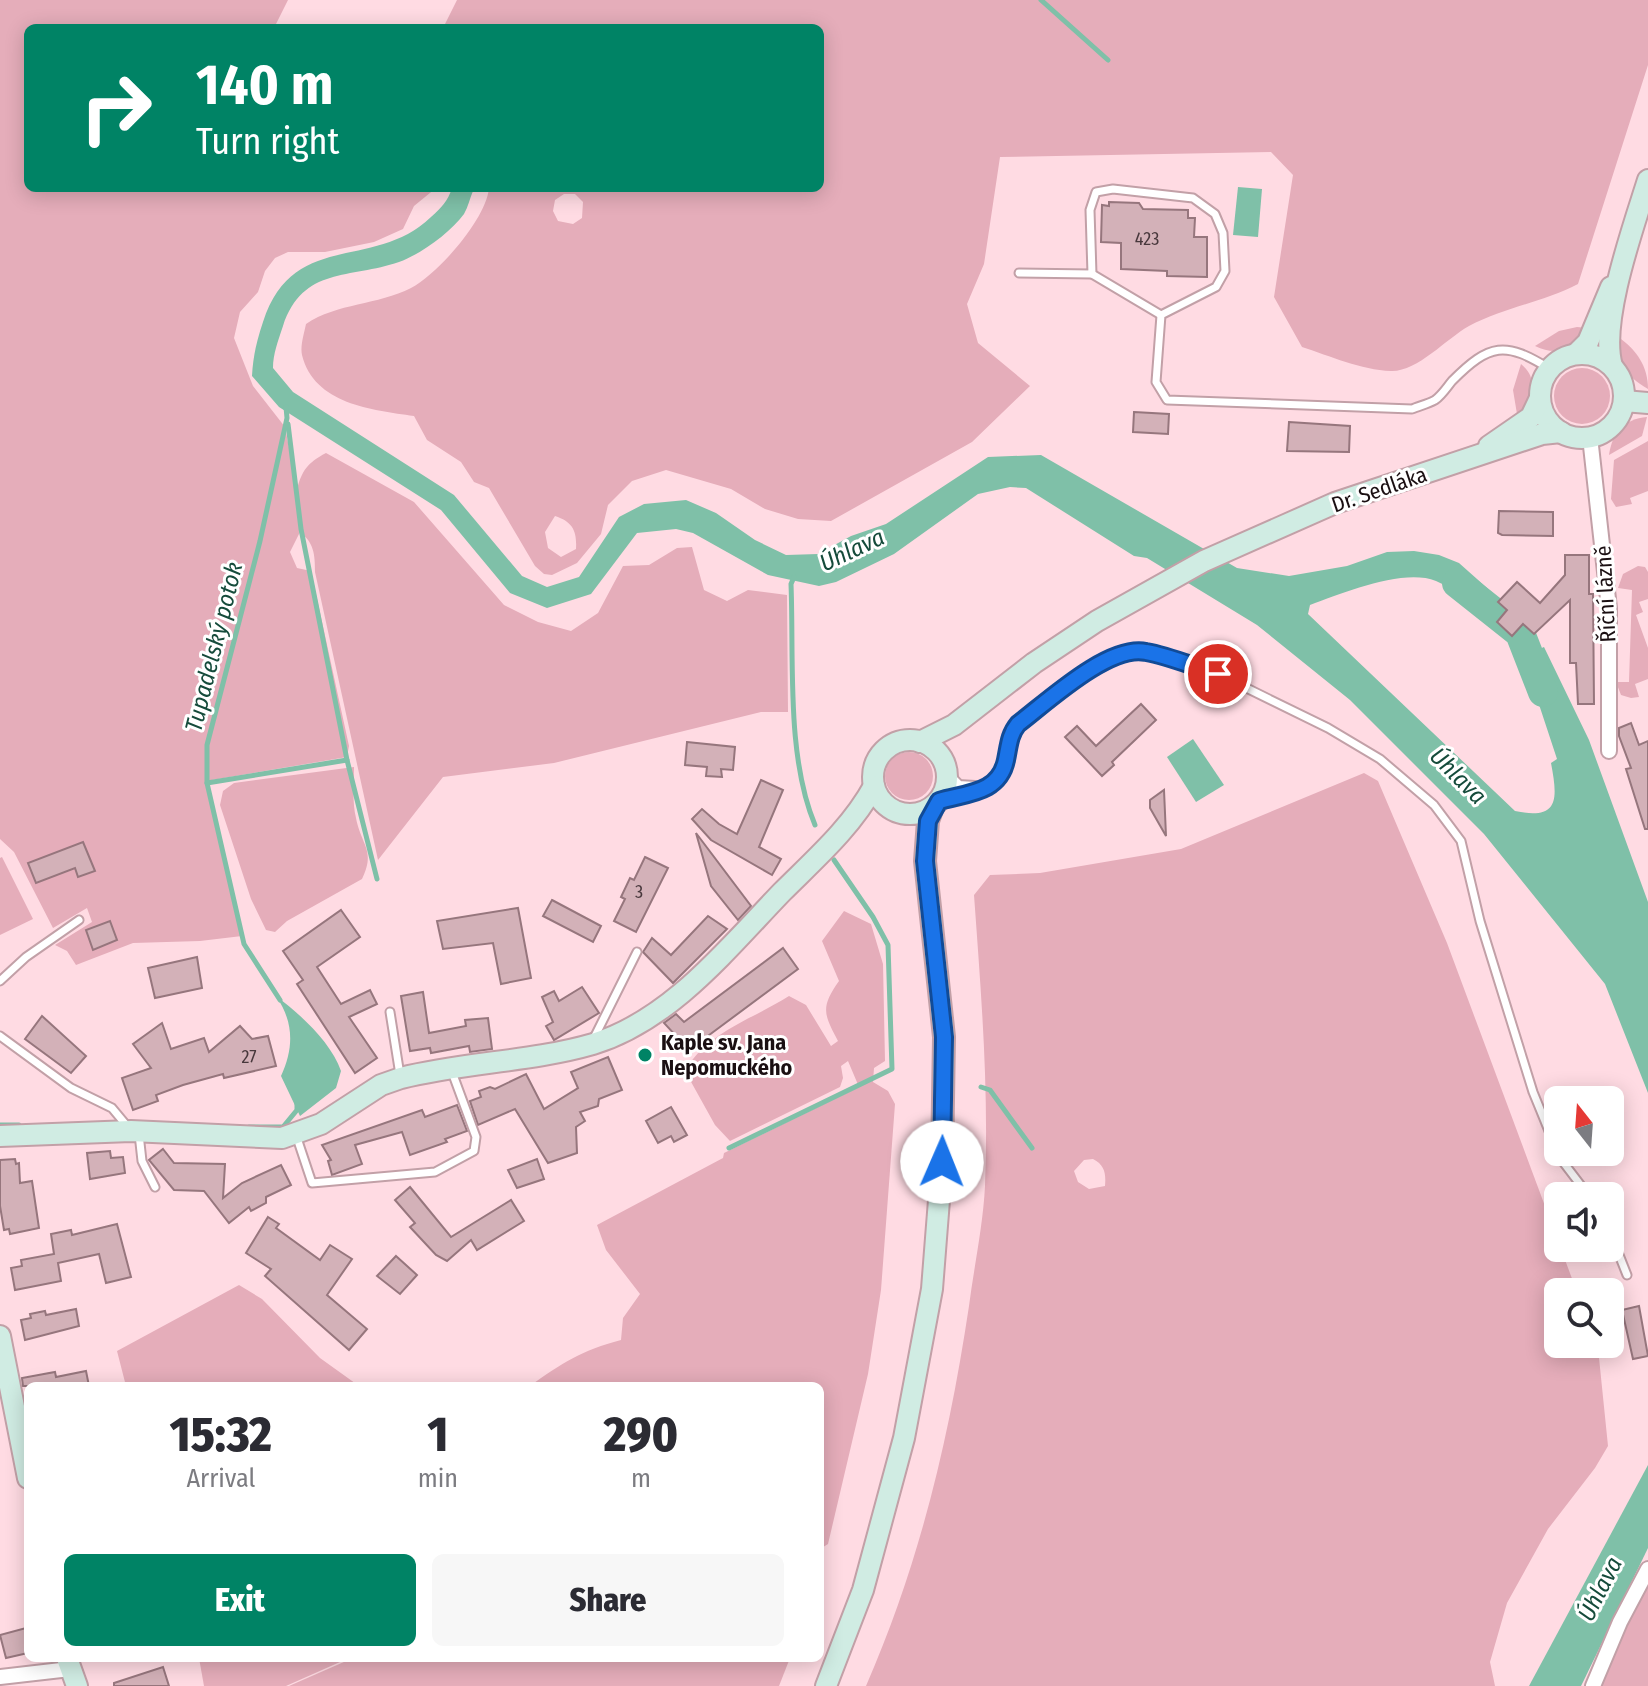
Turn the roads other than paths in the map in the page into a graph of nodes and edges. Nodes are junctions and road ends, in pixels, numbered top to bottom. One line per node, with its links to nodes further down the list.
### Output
1 (1648, 180): 2 (main road)
2 (1622, 266): 6 (main road); 7 (main road)
3 (1019, 273): 4 (lane)
4 (1092, 274): 5 (lane); 5 (lane)
5 (1161, 315): 8 (lane)
6 (1576, 354): 7 (main road); 8 (main road)
7 (1612, 366): 10 (main road)
8 (1550, 369): 9 (main road, Dr. Sedláka)
9 (1540, 398): 12 (main road); 14 (main road, Dr. Sedláka)
10 (1624, 401): 11 (main road); 13 (main road)
11 (1648, 403)
12 (1561, 432): 13 (main road, Dr. Sedláka); 14 (main road, Dr. Sedláka)
13 (1590, 437): 18 (street, Říční lázně)
14 (1472, 457): 16 (main road, Dr. Sedláka)
15 (1018, 724): 21 (street); 37 (lane)
16 (954, 725): 17 (main road, Dr. Sedláka); 19 (main road)
17 (920, 742): 19 (main road); 20 (main road)
18 (1609, 751)
19 (944, 767): 21 (street); 22 (main road)
20 (874, 786): 23 (main road); 24 (main road)
21 (983, 789): 22 (street)
22 (936, 804): 23 (main road); 25 (main road)
23 (893, 810): 24 (main road); 25 (main road)
24 (845, 828): 31 (main road)
25 (925, 861): 46 (main road)
26 (79, 920): 28 (lane)
27 (637, 952): 31 (lane)
28 (0, 981)
29 (390, 1012): 33 (lane)
30 (0, 1036): 34 (lane)
31 (592, 1044): 32 (main road)
32 (451, 1068): 33 (main road); 35 (lane)
33 (401, 1078): 35 (main road)
34 (135, 1132): 35 (main road); 36 (main road); 38 (lane)
35 (296, 1135)
36 (0, 1136)
37 (1578, 1182)
38 (155, 1187)
39 (1622, 1262): 40 (lane)
40 (1627, 1275)
41 (0, 1336): 42 (main road)
42 (24, 1458)
43 (1648, 1569): 47 (street)
44 (71, 1671): 45 (street)
45 (0, 1677)
46 (826, 1686)
47 (1593, 1686)

